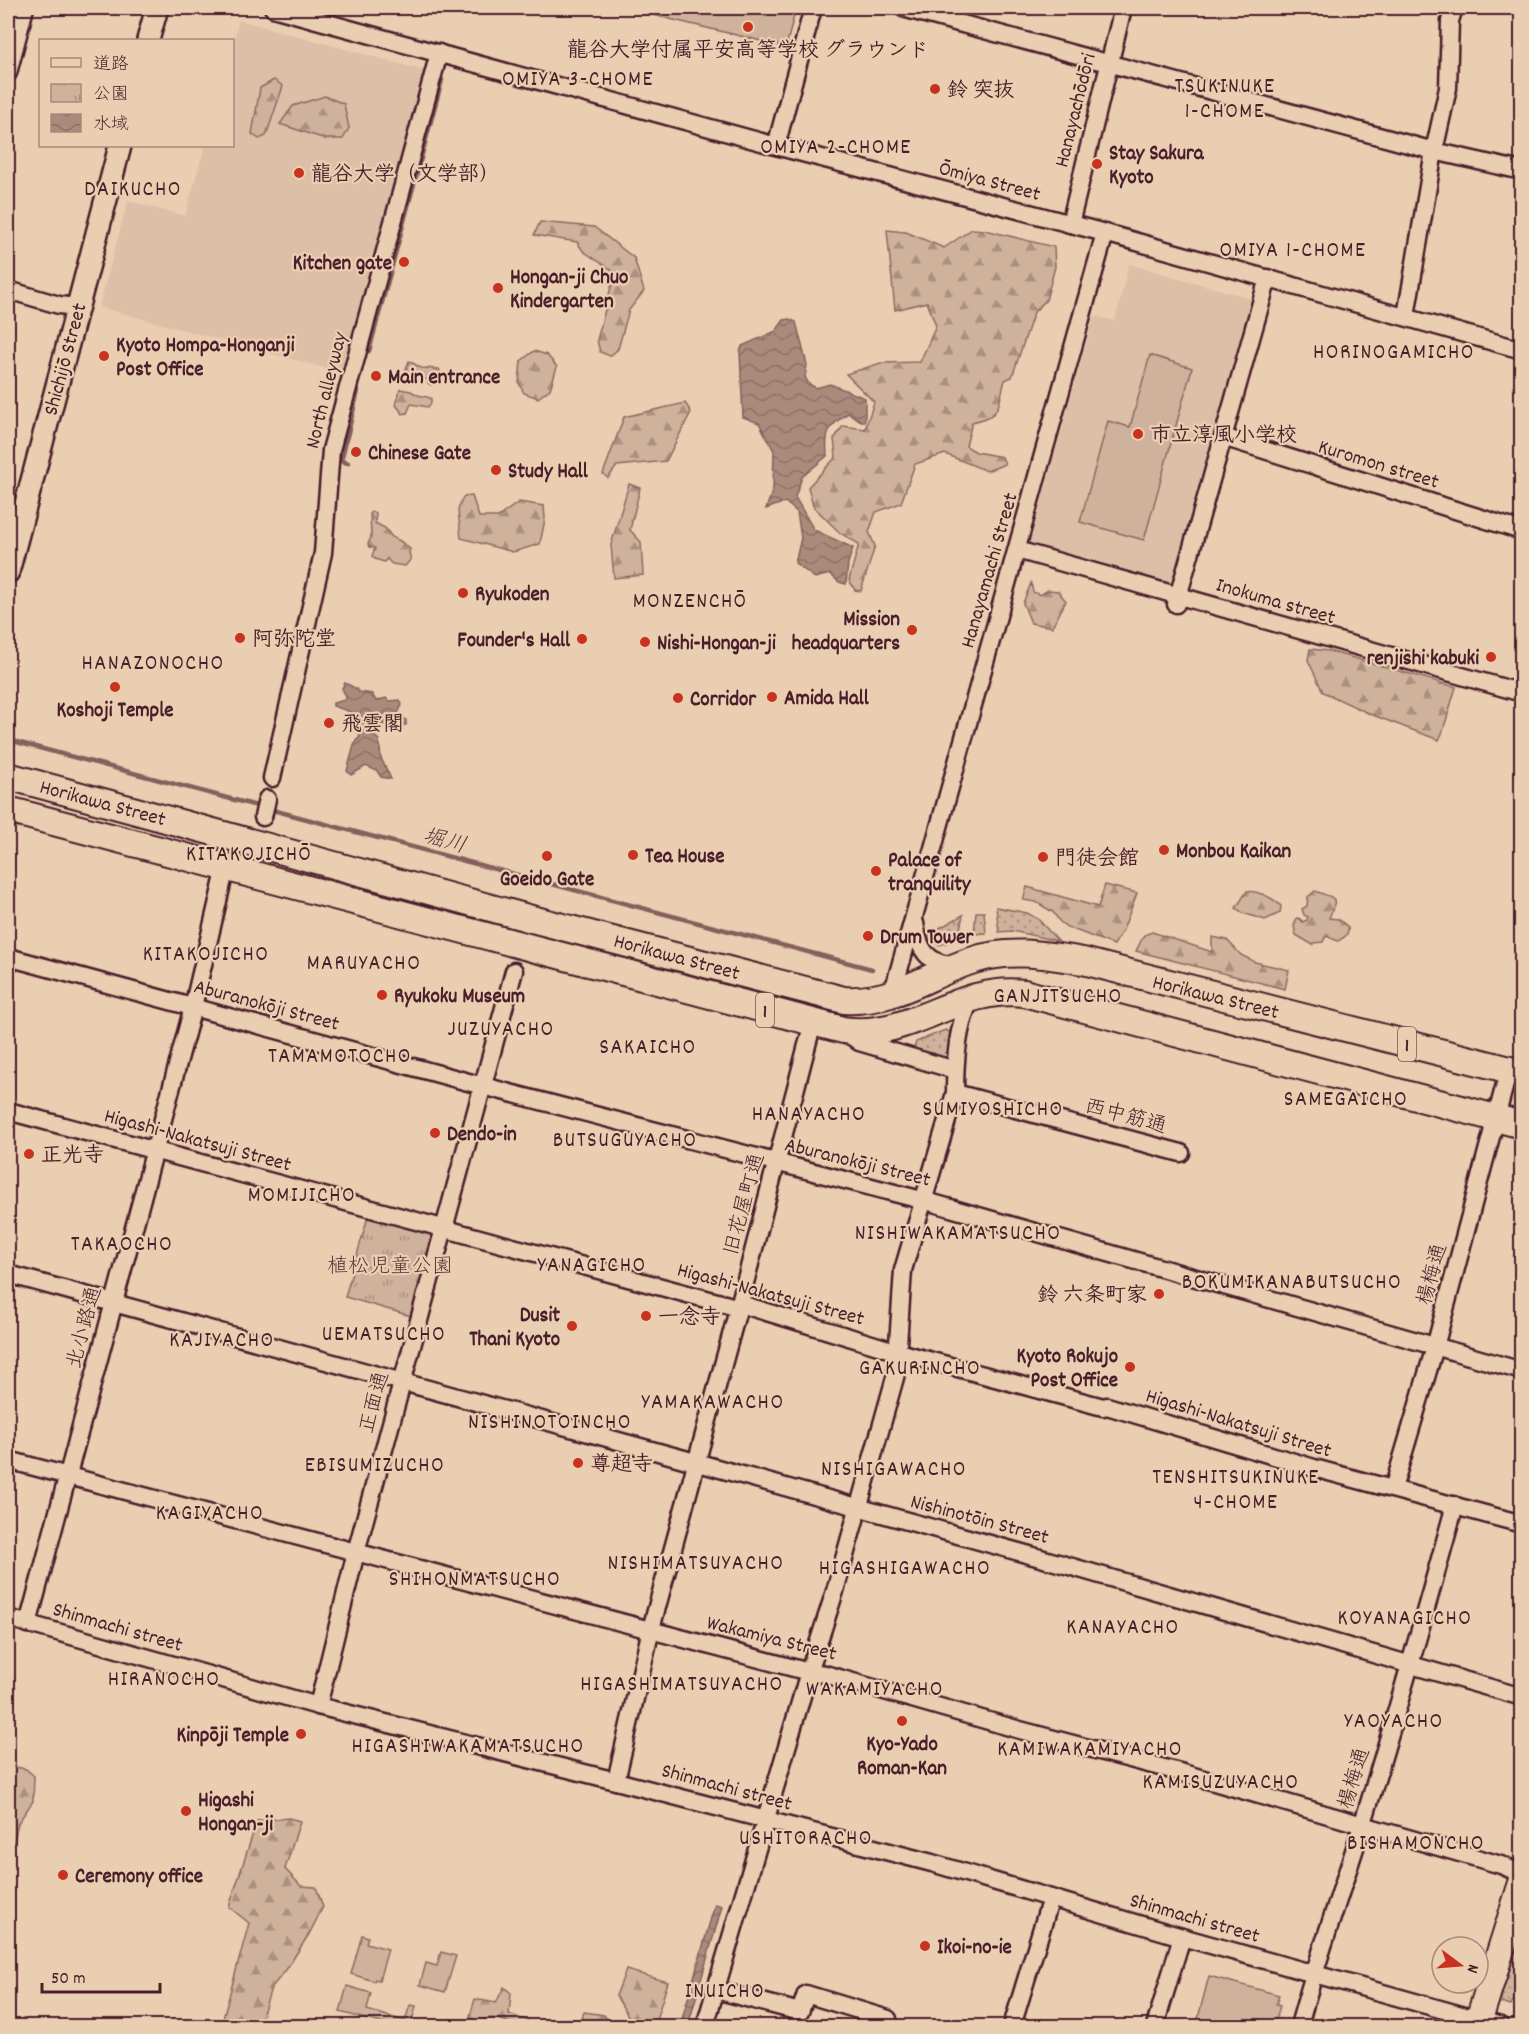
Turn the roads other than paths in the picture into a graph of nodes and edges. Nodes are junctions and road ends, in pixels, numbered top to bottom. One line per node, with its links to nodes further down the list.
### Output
1 (25, 8): 11 (street)
2 (157, 8): 8 (main road)
3 (273, 8): 9 (street, Ōmiya Street)
4 (813, 8): 12 (street)
5 (903, 8): 10 (street)
6 (1123, 8): 10 (street, Hanayachōdōri)
7 (1454, 8): 14 (street)
8 (148, 39)
9 (439, 53): 12 (street, Ōmiya Street); 30 (street, North alleyway)
10 (1109, 62): 14 (street); 16 (street, Hanayachōdōri)
11 (8, 73)
12 (776, 146): 16 (street, Ōmiya Street)
13 (120, 147): 20 (main road, Shichijō Street)
14 (1434, 151): 15 (street); 21 (street)
15 (1521, 171)
16 (1070, 224): 17 (street, Ōmiya Street)
17 (1105, 233): 18 (street, Ōmiya Street); 25 (street, Hanayamachi Street)
18 (1268, 278): 21 (street, Ōmiya Street); 23 (street)
19 (8, 290): 20 (street)
20 (77, 307): 26 (main road, Shichijō Street)
21 (1406, 316): 22 (street, Ōmiya Street)
22 (1521, 350)
23 (1223, 437): 24 (street, Kuromon street); 27 (street)
24 (1521, 531)
25 (1017, 550): 27 (street, Inokuma street); 36 (street, Hanayamachi Street)
26 (8, 572)
27 (1177, 600): 28 (street, Inokuma street)
28 (1521, 693)
29 (8, 776): 35 (highway, Horikawa Street / 1)
30 (272, 778)
31 (267, 799): 33 (street)
32 (8, 810): 34 (highway, Horikawa Street / 1)
33 (263, 817)
34 (226, 867): 38 (highway, Horikawa Street / 1); 42 (street, 北小路通)
35 (528, 918): 38 (street, 正面通); 40 (highway, Horikawa Street / 1)
36 (915, 919): 39 (street); 40 (street, Hanayamachi Street)
37 (8, 957): 42 (street, Aburanokōji Street)
38 (517, 959): 43 (highway, Horikawa Street / 1); 47 (street, 正面通)
39 (956, 966): 40 (highway, Horikawa Street / 1); 46 (highway, Horikawa Street / 1)
40 (892, 995)
41 (972, 997): 44 (highway, Horikawa Street / 1); 45 (street); 50 (highway, Horikawa Street / 1)
42 (193, 1007): 47 (street, Aburanokōji Street); 52 (street, 北小路通)
43 (813, 1023): 44 (highway, Horikawa Street / 1); 54 (street, 旧花屋町通)
44 (843, 1030): 45 (street)
45 (955, 1070): 48 (street)
46 (1515, 1071): 50 (street, 楊梅通)
47 (483, 1086): 54 (street, Aburanokōji Street); 56 (street, 正面通)
48 (955, 1092): 53 (street, 西中筋通); 55 (street)
49 (8, 1111): 52 (street, Higashi-Nakatsuji Street)
50 (1495, 1118): 51 (highway, Horikawa Street / 1); 60 (street, 楊梅通)
51 (1521, 1125)
52 (154, 1151): 56 (street, Higashi-Nakatsuji Street); 58 (street, 北小路通)
53 (1181, 1153)
54 (777, 1163): 55 (street, Aburanokōji Street); 59 (street, 旧花屋町通)
55 (923, 1201): 60 (street, Aburanokōji Street); 61 (street)
56 (444, 1228): 59 (street, Higashi-Nakatsuji Street); 63 (street, 正面通)
57 (8, 1274): 58 (street, Nishinotōin Street)
58 (113, 1303): 63 (street, Nishinotōin Street); 66 (street, 北小路通)
59 (739, 1306): 61 (street, Higashi-Nakatsuji Street); 65 (street, 旧花屋町通)
60 (1435, 1347): 62 (street, Aburanokōji Street); 67 (street, 楊梅通)
61 (898, 1352): 67 (street, Higashi-Nakatsuji Street); 69 (street)
62 (1521, 1371)
63 (402, 1382): 65 (street, Nishinotōin Street); 71 (street, 正面通)
64 (8, 1460): 66 (street, Wakamiya Street)
65 (695, 1462): 69 (street, Nishinotōin Street); 74 (street, 旧花屋町通)
66 (66, 1477): 71 (street, Wakamiya Street); 73 (street, 北小路通)
67 (1393, 1489): 68 (street, Higashi-Nakatsuji Street)
68 (1455, 1505): 70 (street, Higashi-Nakatsuji Street); 75 (street, 楊梅通)
69 (859, 1508): 75 (street, Nishinotōin Street); 76 (street)
70 (1521, 1524)
71 (356, 1552): 74 (street, Wakamiya Street); 78 (street, 正面通)
72 (8, 1618): 73 (street, Shinmachi street)
73 (28, 1624): 78 (street, Shinmachi street)
74 (651, 1629): 76 (street, Wakamiya Street); 79 (street, 旧花屋町通)
75 (1410, 1665): 77 (street, Nishinotōin Street); 81 (street, 楊梅通)
76 (809, 1672): 80 (street); 81 (street, Wakamiya Street)
77 (1521, 1697)
78 (318, 1706): 79 (street, Shinmachi street)
79 (616, 1781): 80 (street, Shinmachi street)
80 (765, 1820): 84 (street, Shinmachi street); 87 (street)
81 (1362, 1825): 82 (street, Wakamiya Street); 86 (street, 楊梅通)
82 (1521, 1874)
83 (1521, 1883): 89 (highway)
84 (1051, 1898): 85 (street, Shinmachi street); 91 (street)
85 (1182, 1937): 86 (street, Shinmachi street); 92 (street)
86 (1315, 1975): 89 (street, Shinmachi street); 93 (street, 楊梅通)
87 (716, 1990): 88 (street); 90 (street)
88 (888, 2019)
89 (1486, 2024)
90 (705, 2026)
91 (1012, 2026)
92 (1155, 2026)
93 (1299, 2026)

